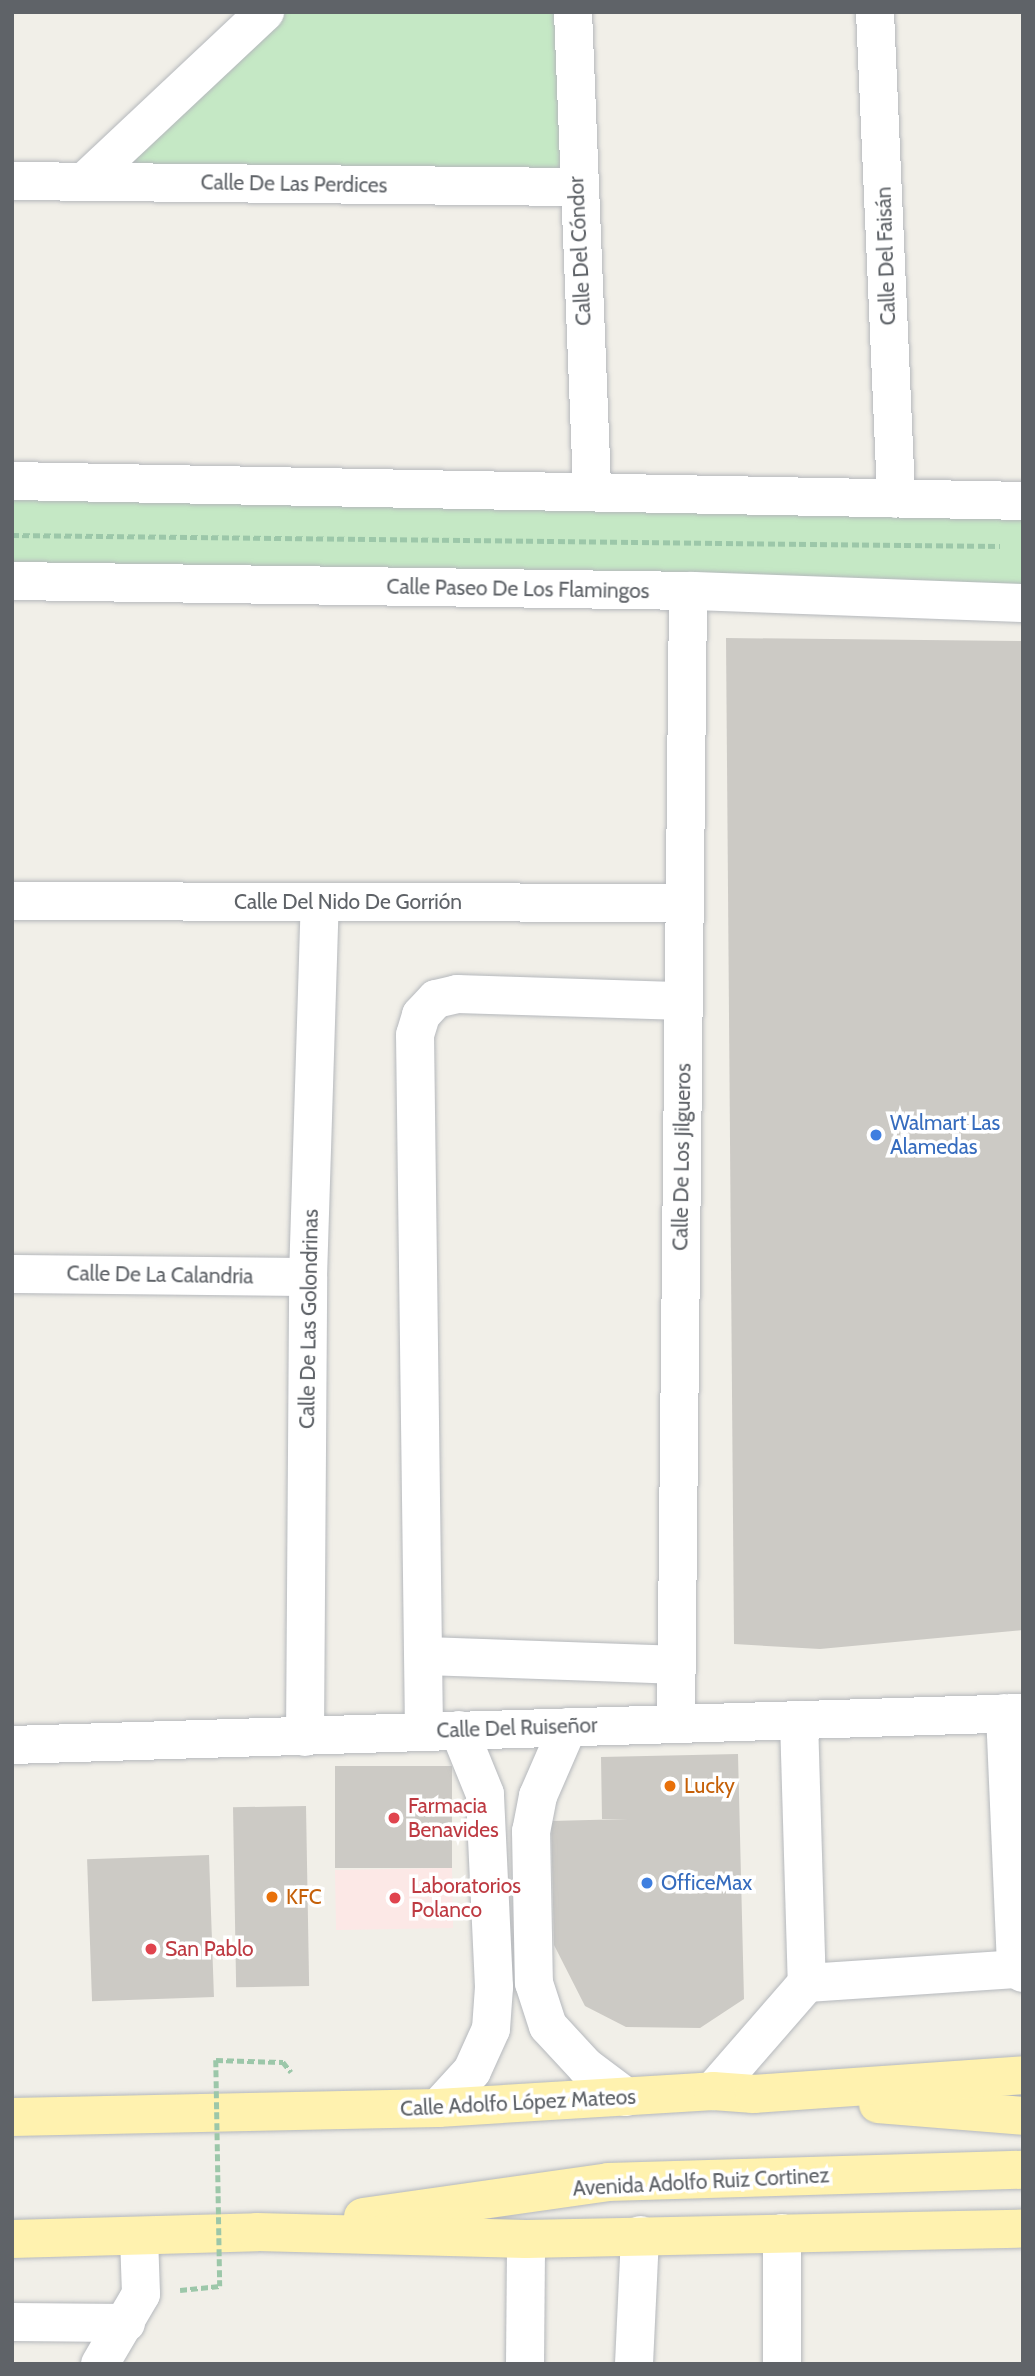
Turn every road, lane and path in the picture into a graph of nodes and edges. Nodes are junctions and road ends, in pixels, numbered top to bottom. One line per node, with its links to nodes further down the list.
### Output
1 (265, 12): 5 (street)
2 (573, 12): 6 (street, Calle Del Cóndor)
3 (875, 12): 9 (street, Calle Del Faisán)
4 (12, 181): 5 (street, Calle De Las Perdices)
5 (85, 181): 6 (street, Calle De Las Perdices)
6 (577, 187): 8 (street, Calle Del Cóndor)
7 (12, 481): 8 (street)
8 (592, 489): 9 (street)
9 (896, 499): 10 (street)
10 (1023, 501)
11 (12, 535): 12 (path)
12 (1000, 546)
13 (12, 581): 14 (street, Calle Paseo De Los Flamingos)
14 (688, 591): 15 (street, Calle Paseo De Los Flamingos); 18 (street, Calle De Los Jilgueros)
15 (1023, 603)
16 (12, 901): 17 (street, Calle Del Nido De Gorrión)
17 (320, 902): 18 (street, Calle Del Nido De Gorrión); 21 (street, Calle De Las Golondrinas)
18 (685, 904): 19 (street, Calle De Los Jilgueros)
19 (684, 1001): 22 (street); 23 (street, Calle De Los Jilgueros)
20 (12, 1274): 21 (street, Calle De La Calandria)
21 (308, 1277): 29 (street, Calle De Las Golondrinas)
22 (424, 1656): 23 (street); 28 (street)
23 (676, 1665): 26 (street, Calle De Los Jilgueros)
24 (1014, 1713): 25 (street, Calle Del Ruiseñor); 31 (street)
25 (799, 1720): 26 (street, Calle Del Ruiseñor); 32 (street)
26 (676, 1723): 27 (street, Calle Del Ruiseñor)
27 (568, 1727): 28 (street, Calle Del Ruiseñor); 33 (street)
28 (441, 1730): 29 (street, Calle Del Ruiseñor); 34 (street)
29 (305, 1737): 30 (street, Calle Del Ruiseñor)
30 (12, 1745)
31 (1019, 1971): 32 (street)
32 (807, 1983): 37 (street)
33 (548, 2026): 34 (street); 39 (street)
34 (491, 2029): 40 (street)
35 (283, 2062): 51 (path, bridge)
36 (1023, 2075): 38 (main road, Calle Adolfo López Mateos)
37 (713, 2091): 38 (main road, Calle Adolfo López Mateos); 39 (main road, Calle Adolfo López Mateos)
38 (754, 2094): 41 (main road)
39 (626, 2097): 40 (main road, Calle Adolfo López Mateos)
40 (438, 2108): 42 (main road, Calle Adolfo López Mateos)
41 (1023, 2116)
42 (12, 2117)
43 (1023, 2170): 45 (main road, Avenida Adolfo Ruiz Cortinez)
44 (1023, 2229): 46 (main road)
45 (257, 2232): 48 (main road); 50 (main road)
46 (782, 2232): 47 (main road); 57 (street)
47 (640, 2235): 50 (main road); 56 (street)
48 (139, 2238): 49 (main road); 53 (street)
49 (12, 2239)
50 (526, 2239): 55 (street)
51 (168, 2292)
52 (12, 2322): 53 (street)
53 (126, 2323): 54 (street)
54 (100, 2364)
55 (525, 2364)
56 (634, 2364)
57 (782, 2364)

